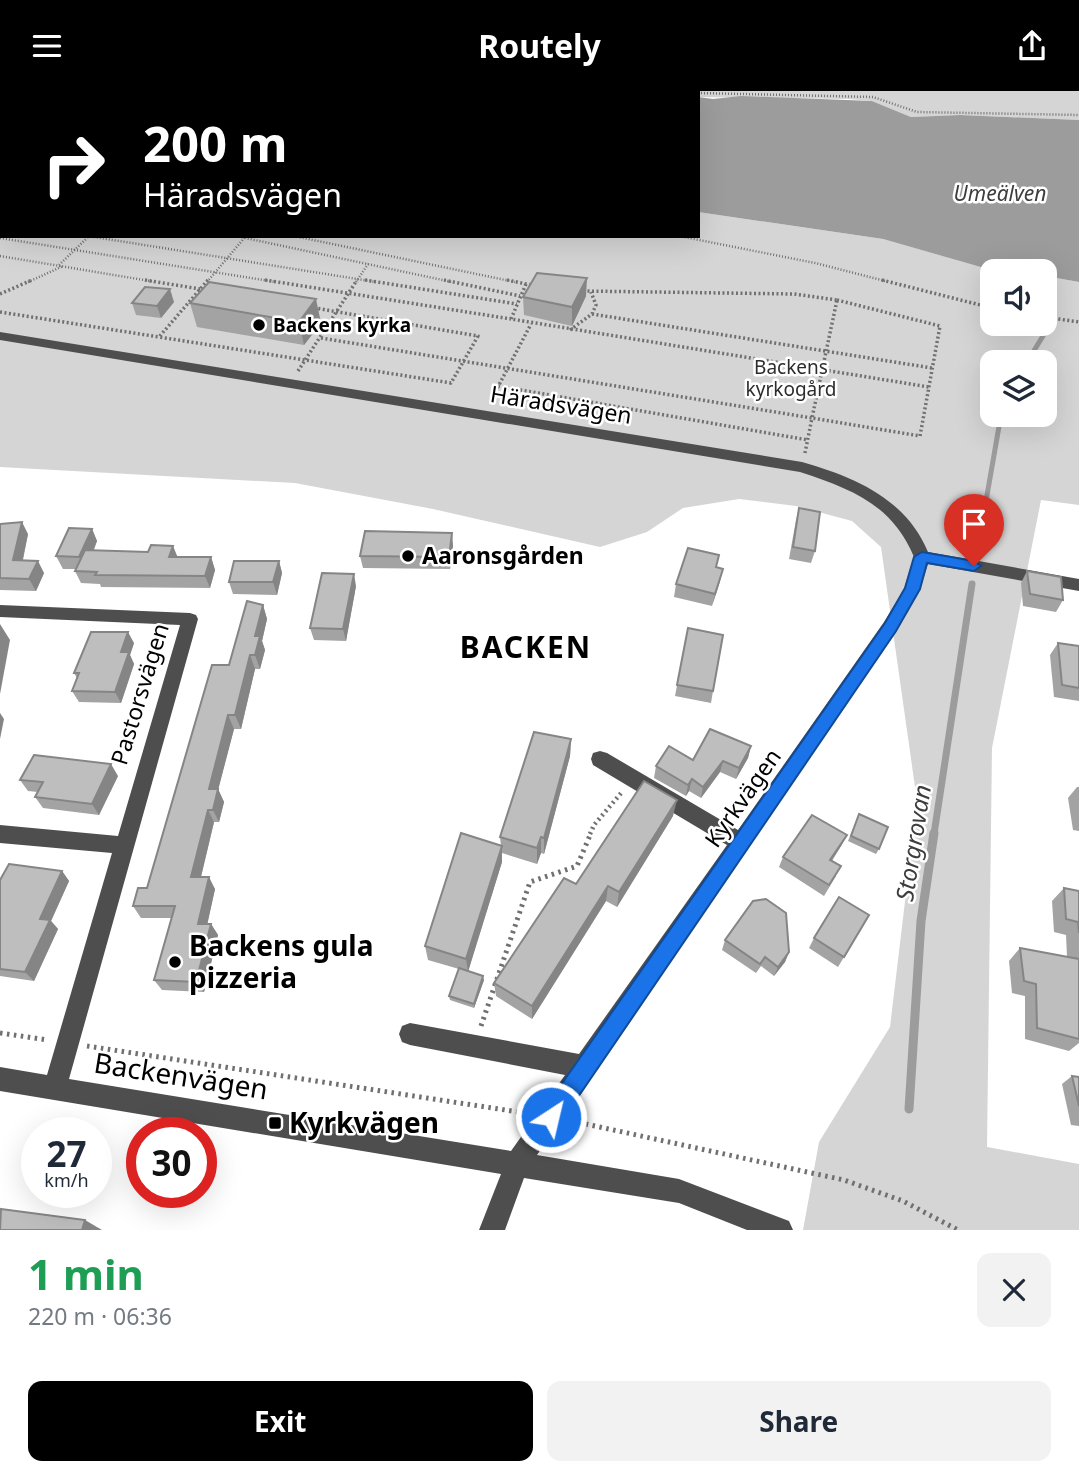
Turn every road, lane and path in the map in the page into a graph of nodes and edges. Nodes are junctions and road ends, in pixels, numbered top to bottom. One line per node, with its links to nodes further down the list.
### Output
1 (700, 93): 2 (path)
2 (1079, 115)
3 (0, 238): 10 (path)
4 (87, 238): 10 (path)
5 (102, 238): 12 (path)
6 (245, 238): 12 (path)
7 (251, 238): 13 (path)
8 (307, 238): 17 (path)
9 (689, 238): 28 (path)
10 (75, 250): 14 (path); 15 (path)
11 (0, 256): 14 (path)
12 (227, 258): 15 (path); 16 (path)
13 (368, 264): 16 (path); 25 (path)
14 (61, 266): 19 (path); 23 (path)
15 (215, 273): 19 (path); 24 (path)
16 (357, 278): 24 (path); 27 (path)
17 (526, 284): 18 (path); 25 (path)
18 (547, 287)
19 (201, 289): 20 (path); 39 (path)
20 (214, 291)
21 (580, 291): 22 (path)
22 (591, 292): 26 (path); 32 (path)
23 (0, 294)
24 (345, 294): 30 (path); 33 (path)
25 (520, 296): 27 (path)
26 (837, 300): 41 (path); 44 (path)
27 (517, 304): 33 (path)
28 (980, 305)
29 (310, 307): 30 (path)
30 (338, 312): 40 (path); 43 (path)
31 (0, 313): 39 (path)
32 (592, 314): 37 (path); 41 (path)
33 (511, 319): 36 (path)
34 (1057, 319): 35 (path)
35 (1079, 322)
36 (531, 324): 37 (path); 45 (path)
37 (570, 330): 46 (path)
38 (0, 336): 47 (street, Häradsvägen)
39 (159, 337): 42 (path)
40 (321, 338): 42 (path); 43 (path)
41 (826, 351): 44 (path); 46 (path)
42 (306, 360): 43 (path); 47 (path)
43 (464, 361): 45 (path)
44 (932, 368): 49 (path)
45 (508, 369): 48 (path); 51 (path)
46 (822, 369): 49 (path); 51 (path)
47 (290, 383): 50 (street, Häradsvägen)
48 (498, 386): 50 (path); 52 (path)
49 (929, 387): 51 (path)
50 (483, 415): 53 (street, Häradsvägen)
51 (812, 419): 52 (path)
52 (808, 440): 53 (path)
53 (802, 467): 54 (street, Häradsvägen)
54 (922, 557): 55 (street); 60 (street, Kyrkvägen)
55 (1079, 585)
56 (0, 611): 61 (street, Pastorsvägen)
57 (600, 759): 58 (street)
58 (634, 779): 60 (street); 65 (path)
59 (0, 834): 61 (street)
60 (742, 843): 66 (street, Kyrkvägen)
61 (122, 845): 64 (street, Pastorsvägen)
62 (0, 1033): 64 (path)
63 (410, 1034): 65 (street)
64 (68, 1043): 68 (street, Pastorsvägen)
65 (474, 1046): 66 (street)
66 (586, 1067): 69 (street, Kyrkvägen)
67 (0, 1079): 68 (street, Backenvägen)
68 (54, 1087): 69 (street, Backenvägen)
69 (518, 1163): 70 (street); 71 (street, Backenvägen)
70 (492, 1230)
71 (780, 1230)

